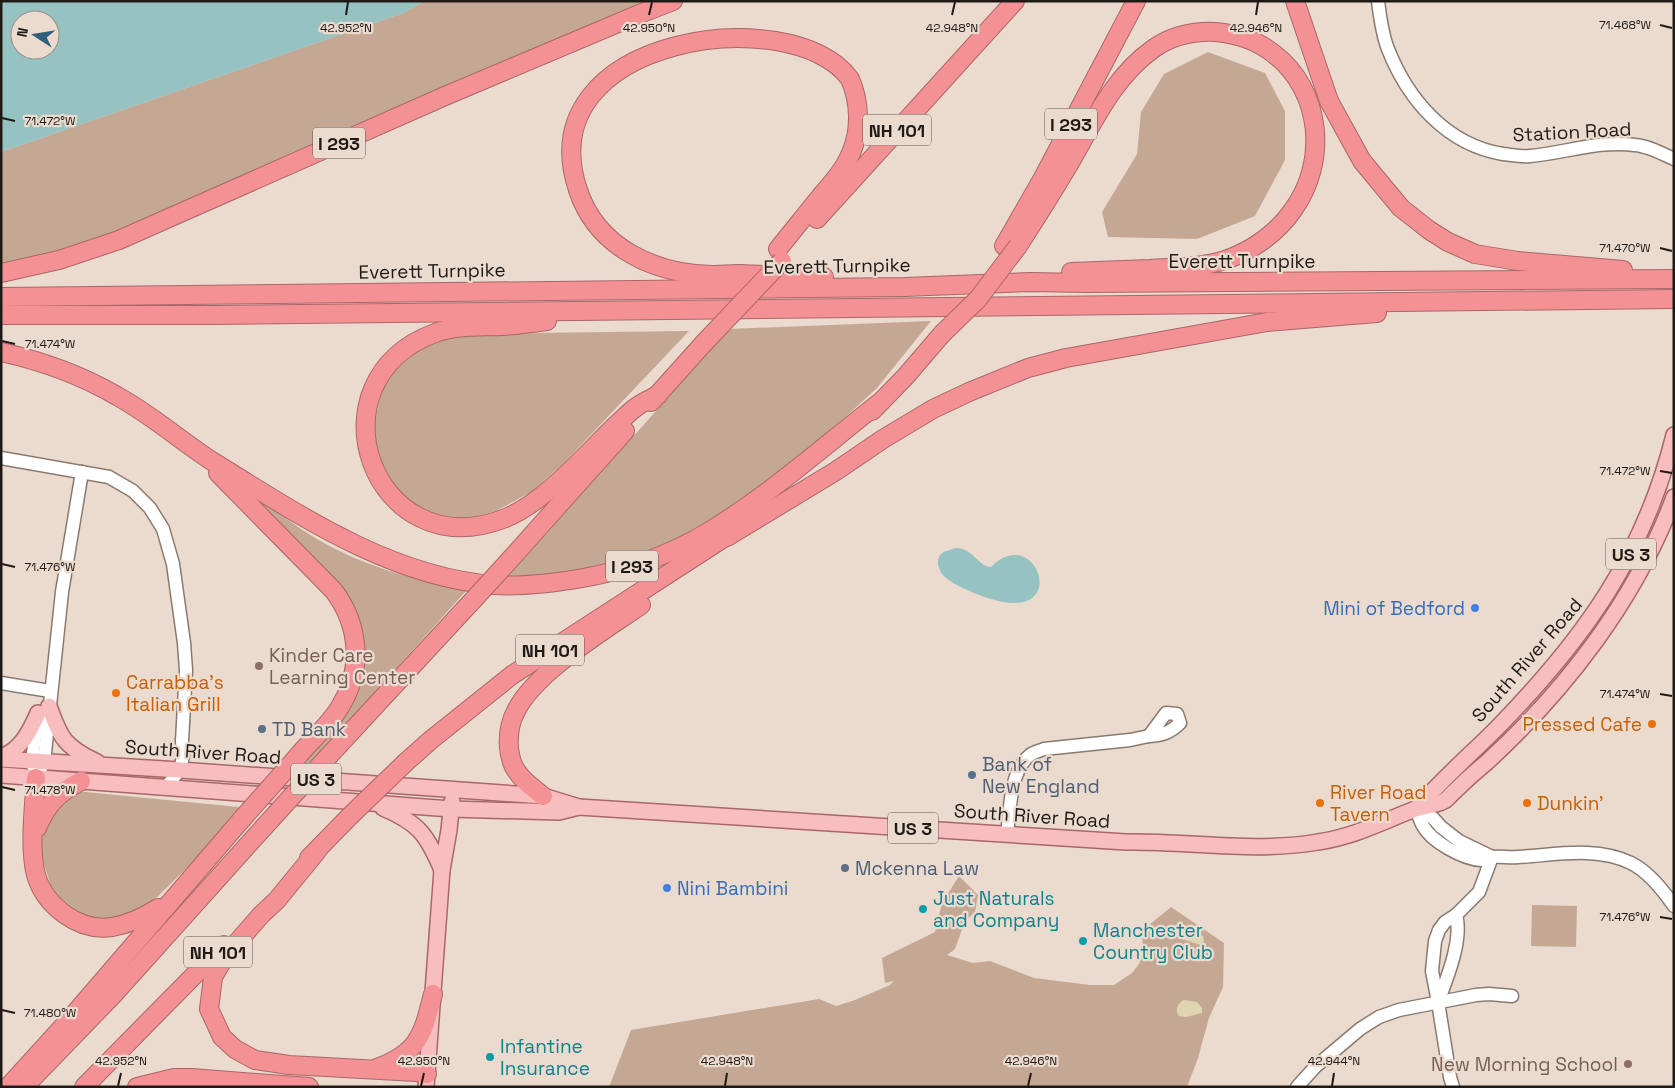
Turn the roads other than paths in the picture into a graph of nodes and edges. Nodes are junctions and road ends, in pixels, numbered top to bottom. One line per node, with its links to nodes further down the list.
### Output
1 (672, 1): 11 (highway, I 293)
2 (1015, 1): 10 (highway, NH 101)
3 (1136, 1): 9 (highway, I 293)
4 (1295, 1): 12 (highway)
5 (1378, 1): 8 (street, Station Road)
6 (812, 34): 10 (highway)
7 (651, 38): 15 (highway)
8 (1674, 159)
9 (1011, 246): 14 (highway); 23 (highway, I 293, bridge)
10 (780, 255): 22 (highway, NH 101, bridge)
11 (1, 273)
12 (1674, 274)
13 (1674, 279): 14 (highway, Everett Turnpike)
14 (1030, 282): 15 (highway, Everett Turnpike)
15 (954, 286): 16 (highway, Everett Turnpike)
16 (1, 297)
17 (1674, 299): 18 (highway)
18 (1563, 300): 19 (highway); 29 (highway)
19 (661, 310): 20 (highway); 22 (highway)
20 (1, 315)
21 (1, 352): 25 (highway, I 293)
22 (658, 395): 63 (highway, NH 101, bridge)
23 (879, 404): 25 (highway, I 293); 29 (highway, NH 101)
24 (1674, 435): 48 (main road, South River Road / US 3)
25 (192, 448): 54 (highway, bridge)
26 (1, 458): 27 (street)
27 (82, 472): 32 (street); 34 (street)
28 (1674, 497): 48 (main road, South River Road / US 3)
29 (727, 537): 30 (highway, NH 101)
30 (704, 551): 44 (highway); 51 (highway, NH 101, bridge)
31 (1, 683): 32 (street)
32 (46, 703): 35 (main road); 36 (main road); 37 (street)
33 (1149, 736): 49 (street)
34 (182, 741): 38 (street); 39 (street)
35 (1, 758): 37 (main road, South River Road / US 3)
36 (103, 765): 37 (main road, South River Road / US 3); 38 (main road, South River Road / US 3)
37 (37, 767): 40 (main road, South River Road / US 3); 41 (main road, South River Road / US 3); 50 (highway)
38 (164, 769): 39 (main road, South River Road / US 3)
39 (180, 770): 42 (street); 43 (main road, South River Road / US 3)
40 (1, 775)
41 (81, 781): 42 (main road, South River Road / US 3); 50 (highway)
42 (166, 787): 45 (main road, South River Road / US 3)
43 (447, 789): 44 (main road, South River Road / US 3); 47 (main road)
44 (543, 796): 46 (main road, South River Road / US 3)
45 (373, 804): 47 (main road, South River Road / US 3); 53 (main road)
46 (579, 807): 47 (main road, South River Road / US 3); 49 (main road, South River Road / US 3)
47 (446, 808): 53 (main road)
48 (1416, 809): 49 (main road, South River Road / US 3); 52 (street)
49 (1007, 834)
50 (33, 836): 54 (highway)
51 (317, 851): 60 (highway); 64 (highway, NH 101)
52 (1492, 857): 55 (street); 56 (street)
53 (442, 870): 57 (main road)
54 (173, 898): 62 (highway)
55 (1674, 906)
56 (1456, 915): 59 (street); 59 (street)
57 (433, 994): 60 (highway); 61 (main road)
58 (1512, 996): 59 (street)
59 (1438, 1002): 67 (street); 68 (street)
60 (368, 1070): 61 (highway)
61 (426, 1081)
62 (8, 1087)
63 (24, 1087)
64 (84, 1087)
65 (137, 1087): 66 (highway)
66 (309, 1087)
67 (1297, 1087)
68 (1453, 1087)

